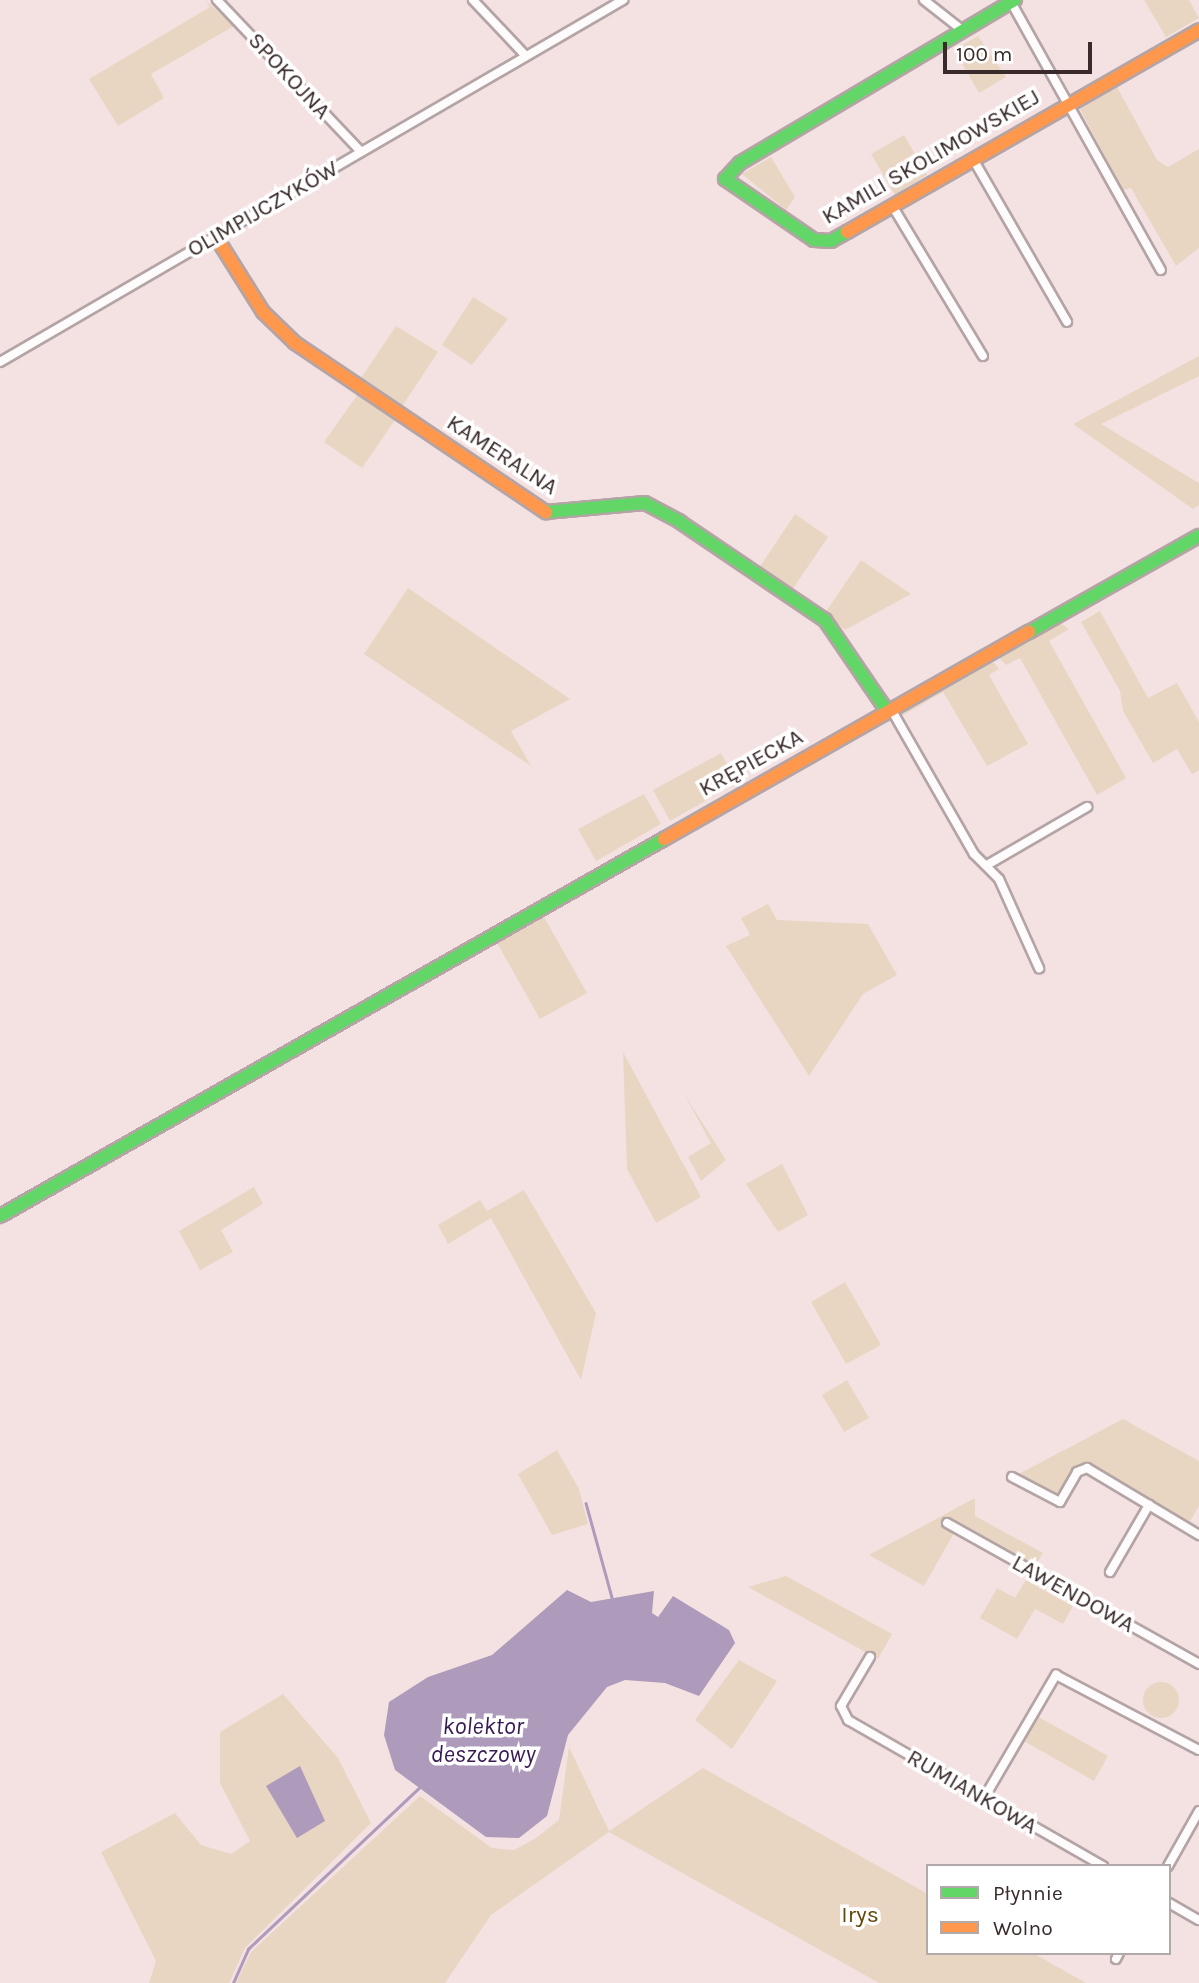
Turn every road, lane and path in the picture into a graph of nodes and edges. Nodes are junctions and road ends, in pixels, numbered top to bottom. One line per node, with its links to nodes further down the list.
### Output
1 (217, 0): 10 (street, SPOKOJNA)
2 (473, 0): 8 (street)
3 (623, 0): 8 (street, OLIMPIJCZYKÓW)
4 (924, 0): 6 (street)
5 (1012, 1): 6 (street); 9 (street)
6 (962, 30): 12 (street, KAMILI SKOLIMOWSKIEJ)
7 (1199, 30): 9 (street, KAMILI SKOLIMOWSKIEJ)
8 (526, 56): 10 (street, OLIMPIJCZYKÓW)
9 (1067, 104): 11 (street, KAMILI SKOLIMOWSKIEJ); 14 (street)
10 (361, 152): 13 (street, OLIMPIJCZYKÓW)
11 (973, 159): 12 (street, KAMILI SKOLIMOWSKIEJ); 15 (street)
12 (893, 206): 16 (street)
13 (216, 237): 17 (street, OLIMPIJCZYKÓW); 19 (street, KAMERALNA)
14 (1161, 270)
15 (1067, 322)
16 (983, 356)
17 (0, 362)
18 (1199, 536): 19 (street, KRĘPIECKA)
19 (889, 710): 21 (street); 23 (street, KRĘPIECKA)
20 (1087, 807): 21 (street)
21 (987, 865): 22 (street)
22 (1039, 968)
23 (0, 1216)
24 (1012, 1477): 25 (street)
25 (1149, 1505): 27 (street); 28 (street)
26 (947, 1523): 30 (street, LAWENDOWA)
27 (1199, 1535)
28 (1110, 1572)
29 (870, 1657): 32 (street, RUMIANKOWA)
30 (1199, 1664)
31 (1199, 1749): 32 (street)
32 (984, 1798): 34 (street, RUMIANKOWA)
33 (1199, 1811): 35 (street)
34 (1100, 1864)
35 (1169, 1864)
36 (1171, 1904): 37 (street)
37 (1199, 1920)

